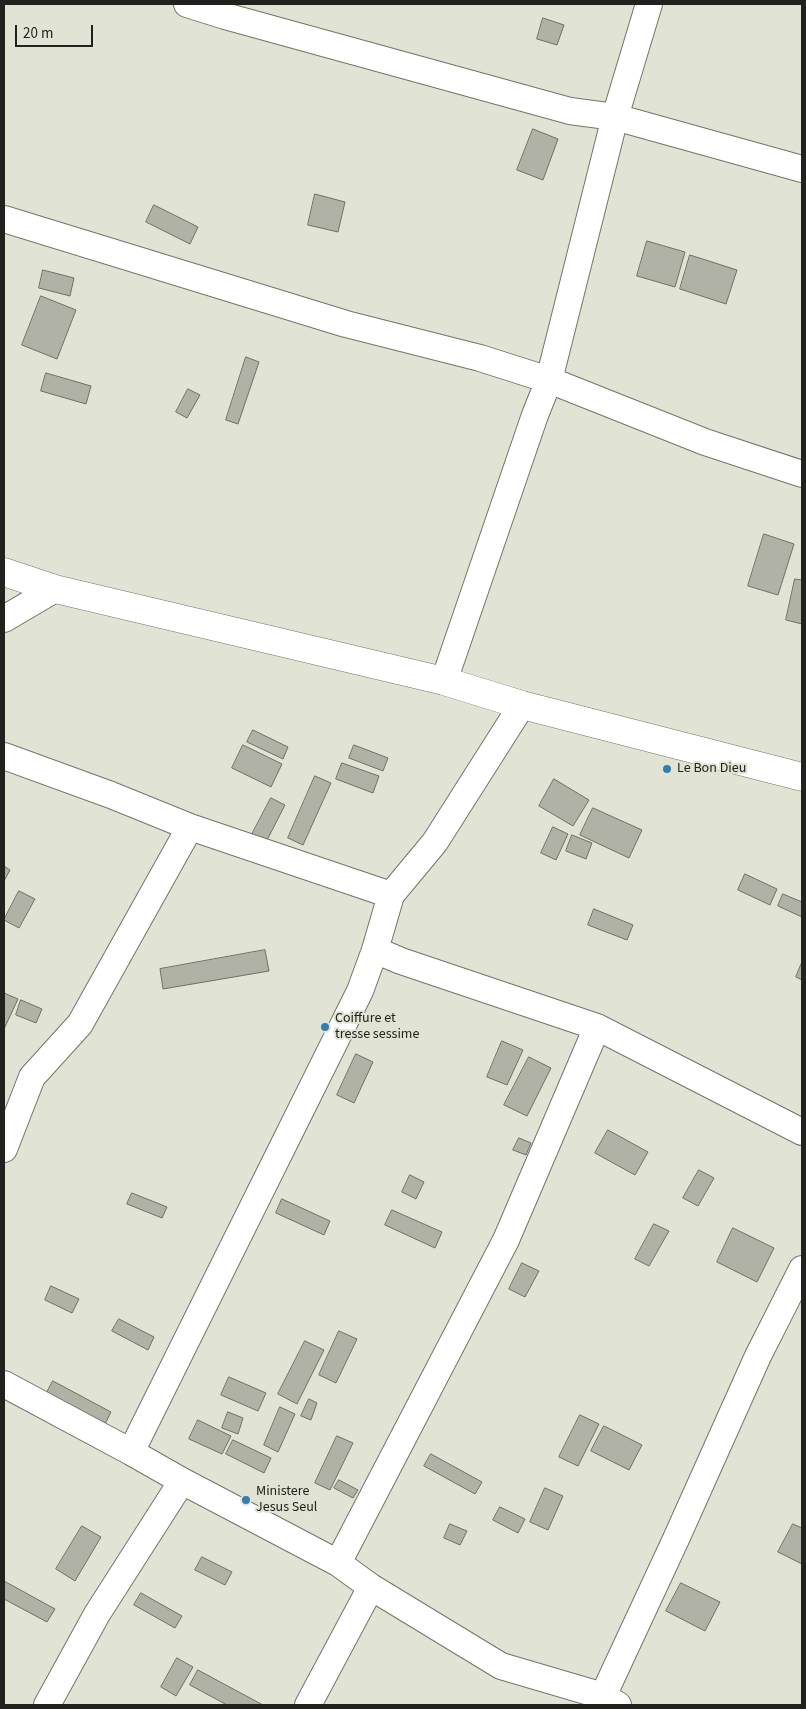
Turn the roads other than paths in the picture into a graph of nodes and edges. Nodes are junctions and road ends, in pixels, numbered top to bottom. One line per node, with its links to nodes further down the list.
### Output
1 (187, 4): 3 (street)
2 (649, 4): 3 (street)
3 (615, 117): 4 (street); 6 (street)
4 (802, 169)
5 (4, 219): 6 (street)
6 (549, 380): 7 (street); 11 (street)
7 (802, 474)
8 (4, 572): 9 (street)
9 (56, 589): 10 (street); 11 (street)
10 (4, 619)
11 (444, 681): 12 (street)
12 (522, 705): 14 (street); 16 (street)
13 (4, 756): 15 (street)
14 (802, 777)
15 (190, 827): 16 (street); 20 (street)
16 (390, 895): 17 (street)
17 (375, 950): 18 (street); 23 (street)
18 (597, 1027): 19 (street); 25 (street)
19 (802, 1132)
20 (4, 1149)
21 (802, 1269): 27 (street)
22 (4, 1384): 23 (street)
23 (132, 1452): 24 (street)
24 (182, 1481): 25 (street); 28 (street)
25 (338, 1563): 26 (street)
26 (371, 1587): 27 (street); 29 (street)
27 (610, 1701)
28 (47, 1705)
29 (308, 1705)

